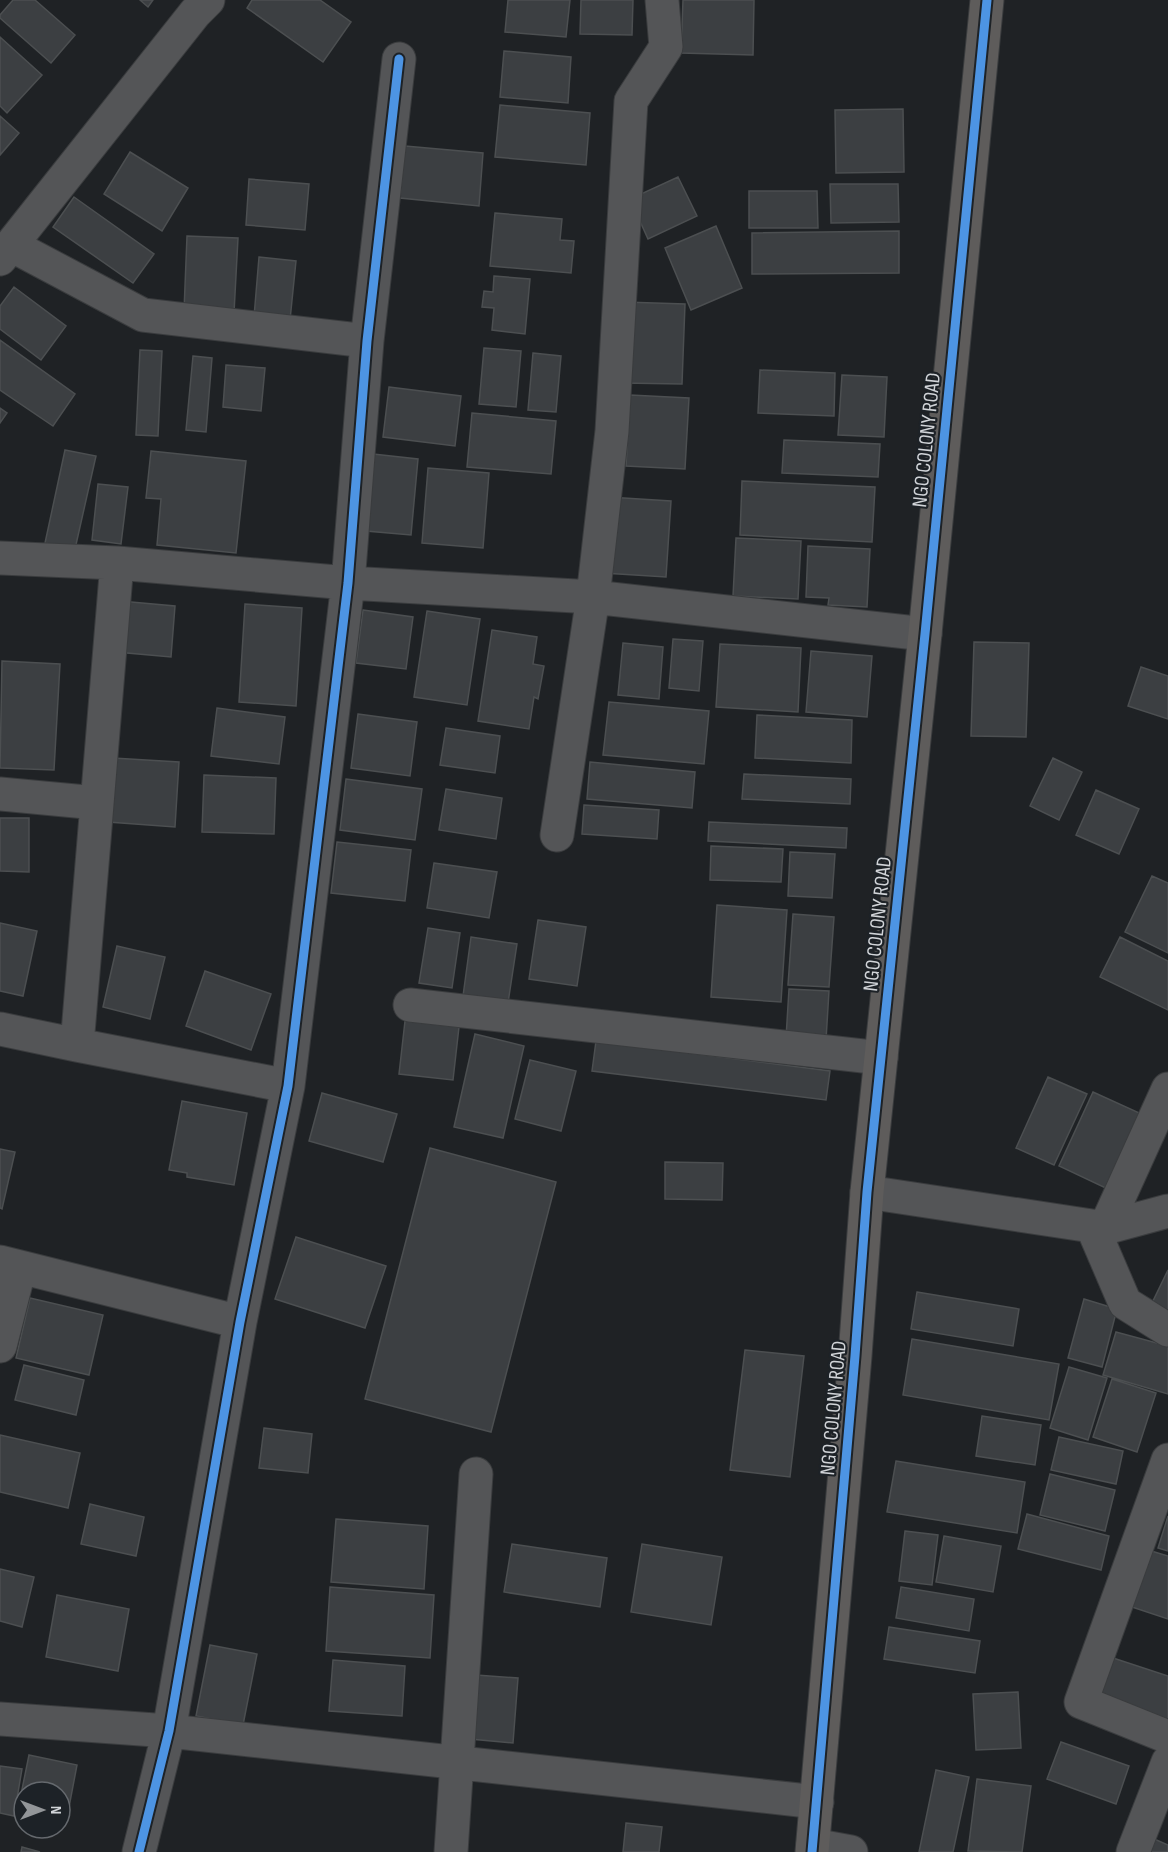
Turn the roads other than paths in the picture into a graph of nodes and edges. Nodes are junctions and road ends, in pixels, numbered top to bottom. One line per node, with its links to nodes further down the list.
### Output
1 (208, 0): 5 (street)
2 (662, 0): 10 (street)
3 (987, 0): 11 (street, NGO COLONY ROAD)
4 (399, 59): 6 (street)
5 (6, 252): 6 (street)
6 (368, 341): 9 (street)
7 (0, 558): 8 (street)
8 (117, 563): 9 (street); 13 (street)
9 (348, 583): 10 (street); 19 (street)
10 (593, 597): 11 (street); 14 (street)
11 (925, 634): 18 (street, NGO COLONY ROAD)
12 (0, 794): 13 (street)
13 (97, 803): 17 (street)
14 (557, 835)
15 (410, 1005): 18 (street)
16 (0, 1029): 17 (street)
17 (77, 1045): 19 (street)
18 (881, 1058): 21 (street, NGO COLONY ROAD)
19 (288, 1086): 25 (street)
20 (1168, 1089): 23 (street)
21 (867, 1192): 23 (street); 35 (street, NGO COLONY ROAD)
22 (1168, 1212): 23 (street)
23 (1099, 1227): 26 (street)
24 (10, 1265): 25 (street); 27 (street)
25 (240, 1322): 31 (street)
26 (1168, 1330)
27 (0, 1346)
28 (1168, 1460): 32 (street)
29 (476, 1474): 33 (street)
30 (0, 1719): 31 (street)
31 (169, 1731): 33 (street); 37 (street)
32 (1168, 1737)
33 (457, 1762): 35 (street); 38 (street)
34 (1168, 1762): 40 (street)
35 (817, 1802): 36 (street, NGO COLONY ROAD)
36 (813, 1848): 39 (street)
37 (139, 1852)
38 (451, 1852)
39 (851, 1852)
40 (1133, 1852)

